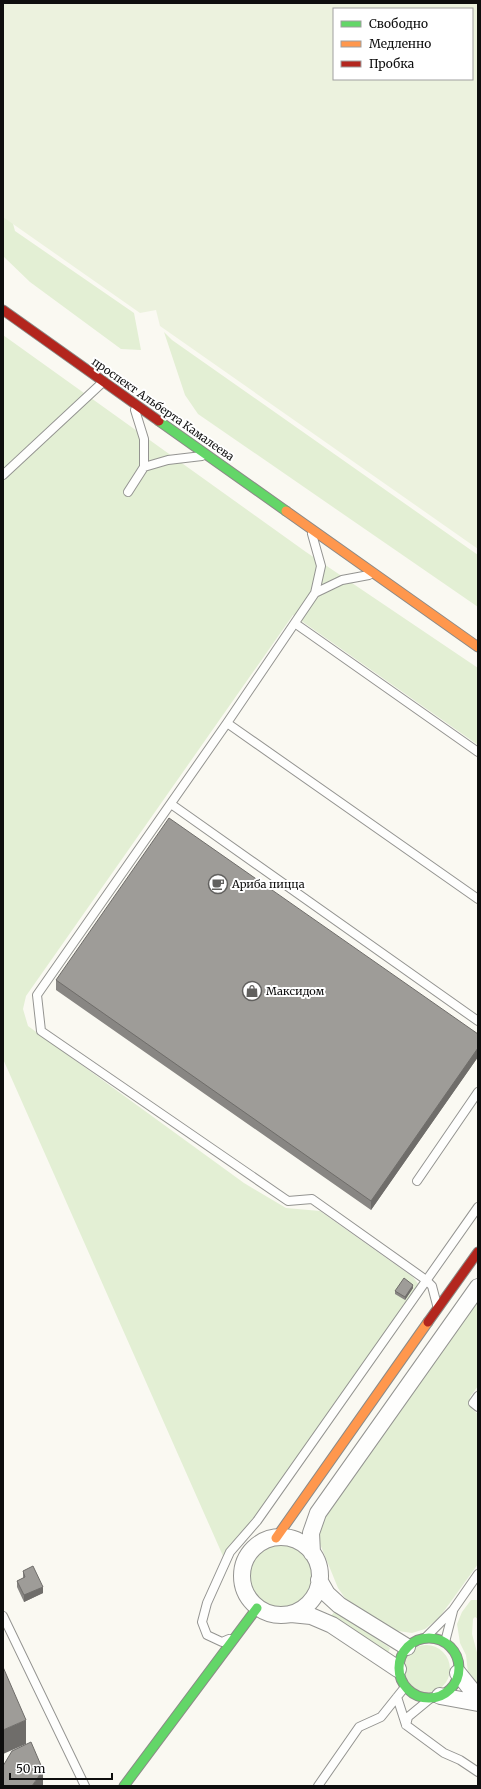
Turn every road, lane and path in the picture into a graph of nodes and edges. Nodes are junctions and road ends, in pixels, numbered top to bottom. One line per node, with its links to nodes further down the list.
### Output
1 (3, 310): 2 (street, проспект Альберта Камалеева)
2 (103, 381): 3 (street, проспект Альберта Камалеева); 6 (lane)
3 (133, 403): 4 (street, проспект Альберта Камалеева); 5 (lane)
4 (208, 456): 5 (lane); 8 (street, проспект Альберта Камалеева)
5 (144, 467): 7 (lane)
6 (3, 475)
7 (128, 492)
8 (310, 528): 9 (street, проспект Альберта Камалеева); 10 (lane)
9 (375, 574): 10 (lane); 12 (street, проспект Альберта Камалеева)
10 (315, 593): 11 (lane)
11 (296, 624): 13 (lane); 14 (lane)
12 (478, 647)
13 (227, 723): 15 (lane); 16 (lane)
14 (478, 752)
15 (171, 804): 17 (lane); 22 (lane)
16 (478, 899)
17 (478, 1021)
18 (478, 1092): 19 (lane)
19 (417, 1181)
20 (478, 1207): 22 (lane)
21 (478, 1252): 24 (street)
22 (426, 1280): 24 (lane); 36 (lane)
23 (478, 1287): 28 (street)
24 (438, 1309): 27 (street)
25 (478, 1396): 26 (lane)
26 (478, 1407)
27 (276, 1538): 28 (street); 32 (street)
28 (312, 1553): 30 (street)
29 (478, 1574): 31 (lane)
30 (320, 1580): 34 (street); 39 (street)
31 (475, 1584): 33 (lane)
32 (257, 1608): 34 (street); 36 (street)
33 (453, 1610): 37 (lane); 38 (lane)
34 (292, 1614): 40 (street)
35 (3, 1616): 49 (lane)
36 (235, 1637): 50 (street)
37 (426, 1637): 38 (street); 39 (street)
38 (445, 1642): 41 (street)
39 (407, 1647): 40 (street)
40 (398, 1669): 42 (street)
41 (458, 1673): 44 (street); 45 (street)
42 (405, 1687): 43 (lane); 44 (street)
43 (397, 1697): 47 (lane); 51 (lane)
44 (436, 1697): 46 (street); 47 (lane)
45 (478, 1698)
46 (478, 1703)
47 (406, 1725): 48 (lane)
48 (478, 1772)
49 (85, 1786)
50 (124, 1786)
51 (318, 1786)

